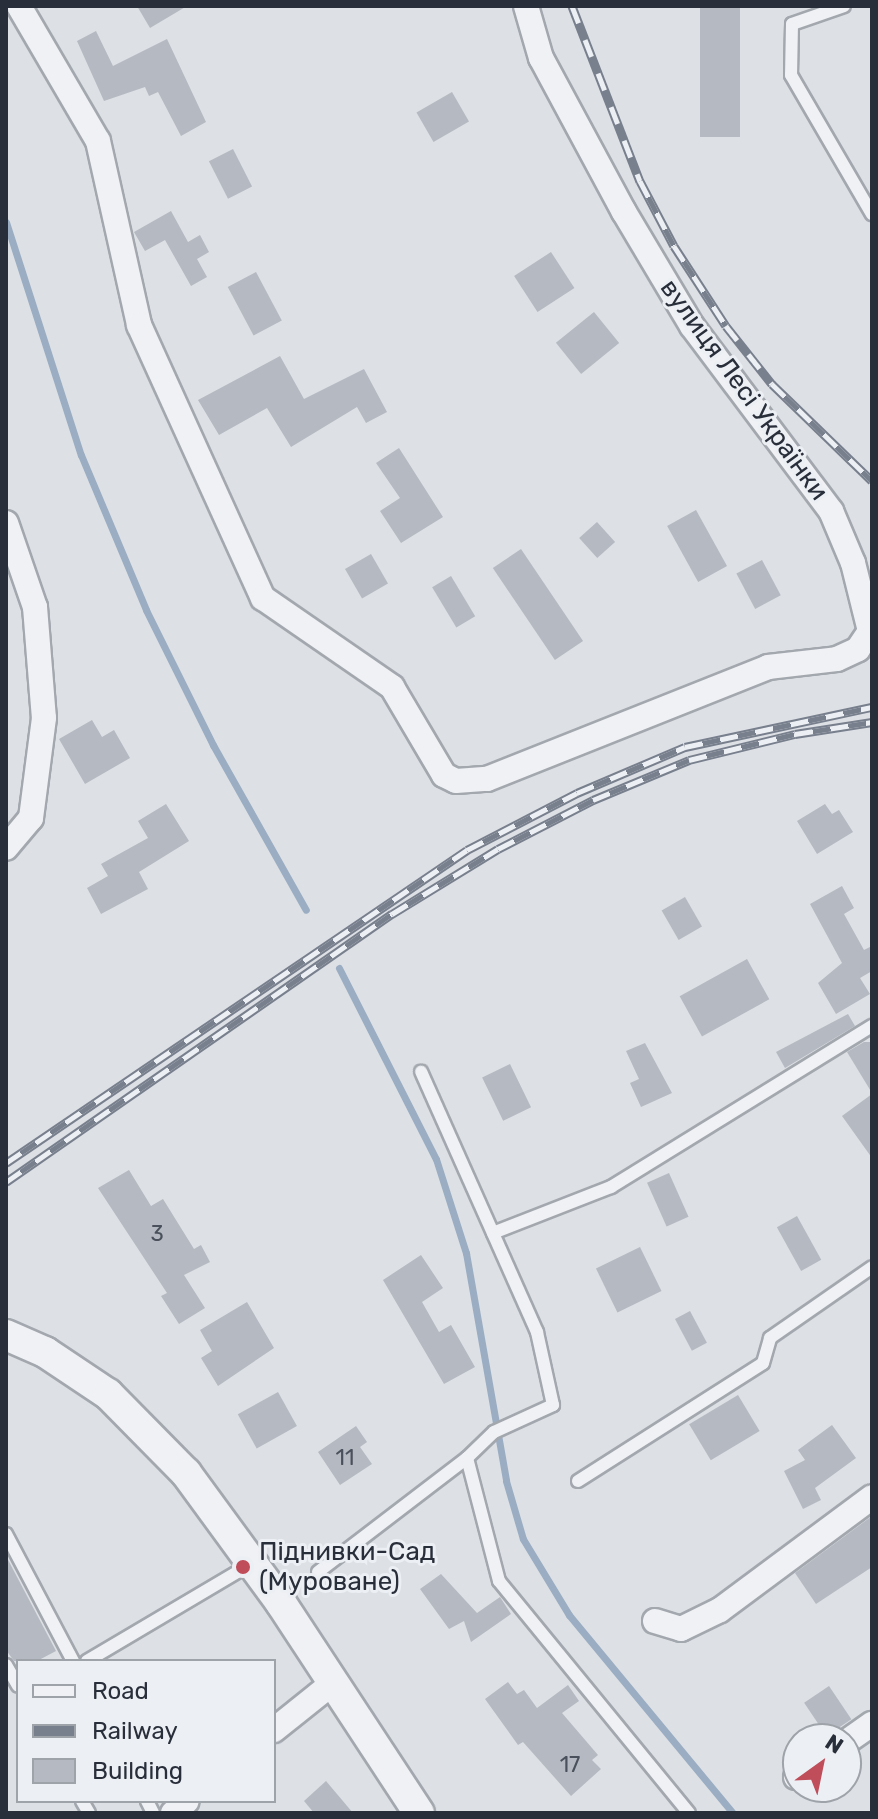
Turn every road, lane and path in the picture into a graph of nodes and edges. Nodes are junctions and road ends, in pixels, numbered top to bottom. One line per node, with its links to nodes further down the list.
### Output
1 (19, 6): 2 (street, вулиця Лесі Українки)
2 (526, 6)
3 (844, 6): 4 (lane)
4 (872, 214)
5 (6, 523): 6 (street)
6 (6, 848)
7 (872, 1026): 9 (lane)
8 (421, 1072): 9 (lane)
9 (493, 1233): 12 (lane)
10 (872, 1267): 13 (lane)
11 (6, 1335): 23 (street)
12 (467, 1458): 16 (lane); 26 (lane)
13 (578, 1481)
14 (872, 1497): 18 (street)
15 (6, 1534): 19 (lane)
16 (318, 1572)
17 (236, 1573): 20 (lane)
18 (655, 1621)
19 (72, 1659)
20 (90, 1659)
21 (6, 1665): 22 (lane)
22 (16, 1682)
23 (334, 1682): 24 (street); 25 (street)
24 (276, 1728)
25 (414, 1811)
26 (689, 1813)

